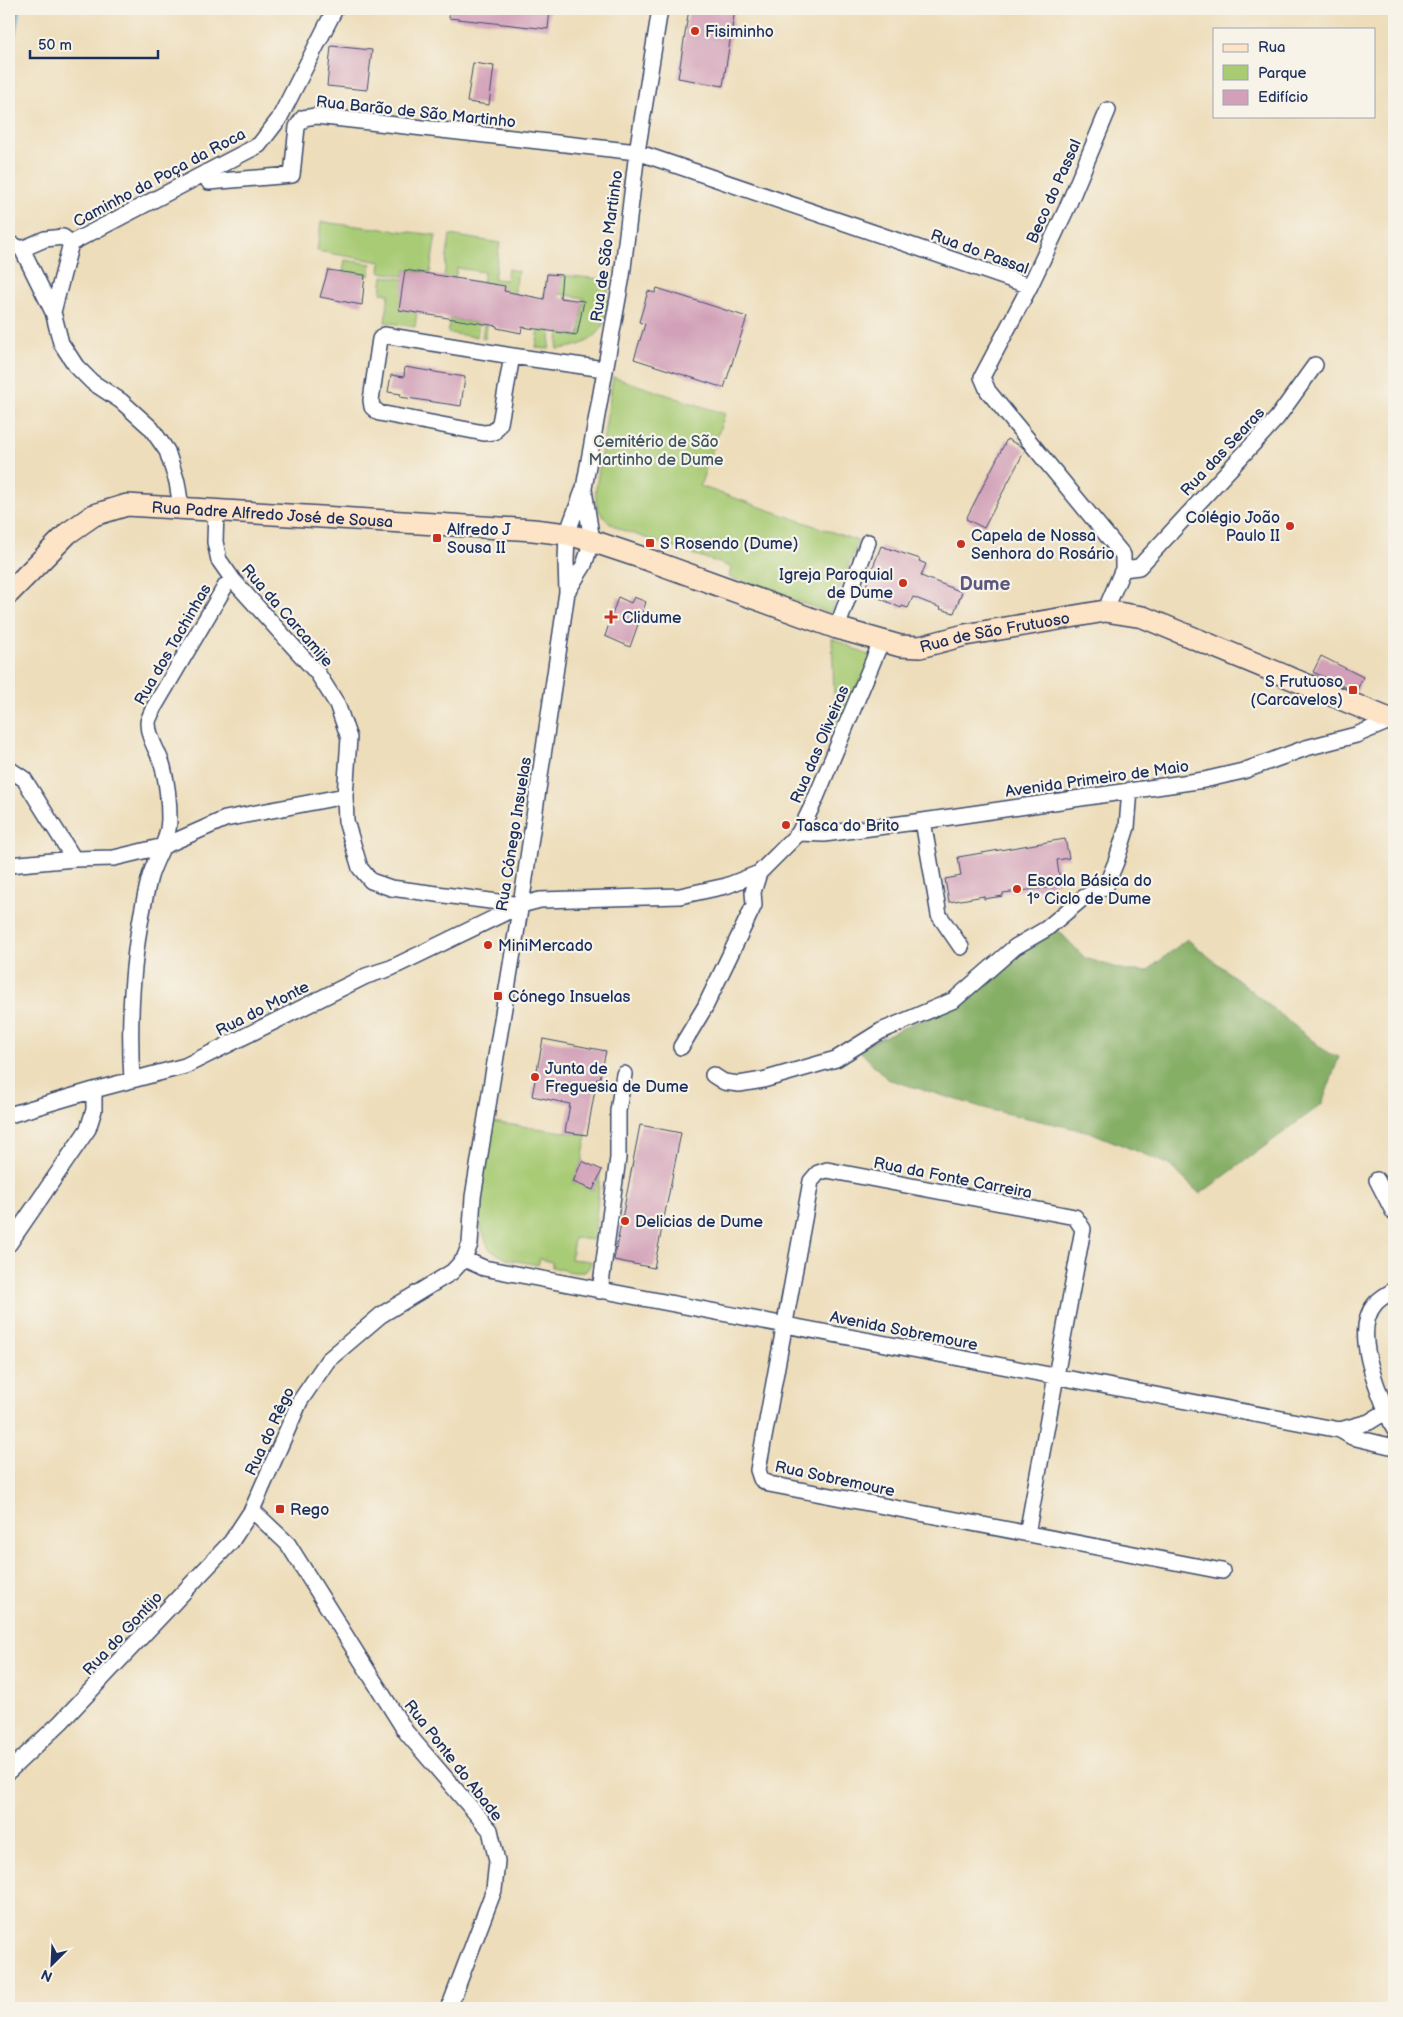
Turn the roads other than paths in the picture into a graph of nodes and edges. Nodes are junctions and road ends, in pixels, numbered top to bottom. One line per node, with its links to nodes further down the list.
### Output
1 (334, 9): 6 (street, Caminho da Poça da Roca)
2 (660, 9): 4 (street, Rua de São Martinho)
3 (1108, 110): 8 (street, Beco do Passal)
4 (636, 152): 5 (street, Rua Barão de São Martinho); 8 (street, Rua do Passal); 12 (street, Rua de São Martinho)
5 (209, 182)
6 (71, 242): 7 (street); 9 (street)
7 (15, 246): 9 (street)
8 (1030, 286): 19 (street, Rua do Passal)
9 (53, 312): 14 (street)
10 (512, 356): 10 (street); 12 (street)
11 (1315, 365): 19 (street, Rua das Searas)
12 (604, 369): 13 (street, Rua de São Martinho)
13 (584, 488): 16 (street, Rua de São Martinho); 17 (street, Rua de São Martinho)
14 (181, 507): 15 (street, Rua Padre Alfredo José de Sousa); 22 (street, Rua Padre Alfredo José de Sousa)
15 (216, 510): 16 (street, Rua Padre Alfredo José de Sousa); 20 (street, Rua da Carcamije)
16 (567, 534): 17 (street, Rua Padre Alfredo José de Sousa); 21 (street, Rua Cónego Insuelas)
17 (592, 541): 21 (street, Rua Cónego Insuelas); 24 (street, Rua de São Frutuoso)
18 (868, 542): 24 (street)
19 (1123, 569): 23 (street)
20 (233, 580): 29 (street, Rua da Carcamije); 32 (street, Rua dos Tachinhas)
21 (568, 592): 36 (street, Rua Cónego Insuelas)
22 (9, 593)
23 (1105, 610): 25 (street, Rua de São Frutuoso); 26 (street, Rua de São Frutuoso)
24 (837, 628): 25 (street, Rua de São Frutuoso)
25 (881, 642): 31 (street, Rua das Oliveiras)
26 (1393, 720): 28 (street, Avenida Primeiro de Maio)
27 (9, 769): 33 (street)
28 (1130, 790): 30 (street, Avenida Primeiro de Maio); 40 (street)
29 (345, 796): 32 (street); 36 (street, Rua da Carcamije)
30 (923, 822): 31 (street, Avenida Primeiro de Maio); 37 (street)
31 (799, 833): 35 (street, Rua das Oliveiras)
32 (164, 846): 33 (street); 41 (street, Rua dos Tachinhas)
33 (74, 859): 34 (street)
34 (9, 865)
35 (759, 873): 36 (street, Rua das Oliveiras); 38 (street)
36 (521, 905): 41 (street, Rua do Monte); 47 (street, Rua Cónego Insuelas)
37 (961, 947)
38 (681, 1047)
39 (624, 1074): 49 (street)
40 (713, 1075)
41 (132, 1080): 42 (street, Rua do Monte)
42 (94, 1090): 43 (street, Rua do Monte); 46 (street)
43 (9, 1115)
44 (1378, 1180): 45 (street)
45 (1394, 1214)
46 (9, 1244)
47 (464, 1259): 49 (street, Avenida Sobremoure); 56 (street, Rua do Rêgo)
48 (1394, 1290): 52 (street)
49 (600, 1291): 50 (street, Avenida Sobremoure)
50 (785, 1325): 51 (street, Avenida Sobremoure); 51 (street, Rua da Fonte Carreira); 57 (street, Rua Sobremoure)
51 (1057, 1376): 54 (street, Avenida Sobremoure); 57 (street)
52 (1387, 1410): 53 (street); 54 (street, Avenida Sobremoure)
53 (1394, 1429)
54 (1340, 1430): 55 (street, Avenida Sobremoure)
55 (1394, 1447)
56 (252, 1510): 59 (street, Rua do Gontijo); 60 (street, Rua Ponte do Abade)
57 (1027, 1534): 58 (street, Rua Sobremoure)
58 (1222, 1571)
59 (9, 1772)
60 (449, 2008)

